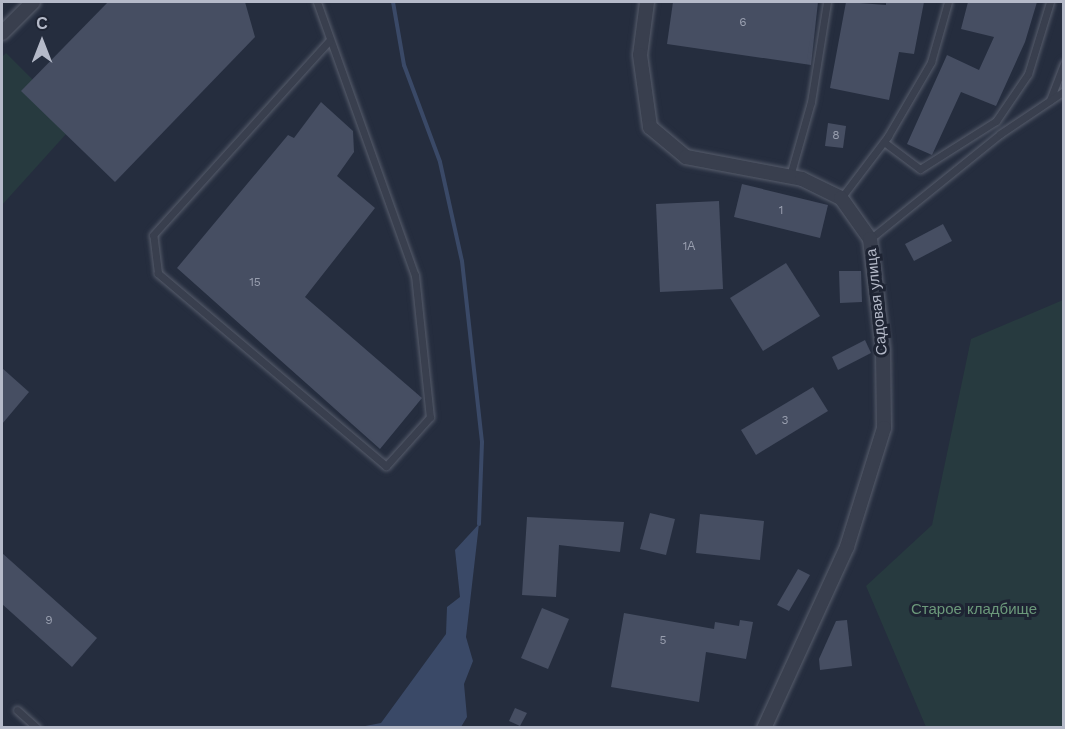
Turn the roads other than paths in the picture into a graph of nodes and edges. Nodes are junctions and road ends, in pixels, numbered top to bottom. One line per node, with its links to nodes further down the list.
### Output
1 (33, 2): 7 (street)
2 (317, 2): 8 (lane)
3 (647, 2): 13 (street)
4 (827, 2): 13 (lane)
5 (948, 2): 12 (lane)
6 (1050, 2): 12 (lane)
7 (2, 33)
8 (329, 41): 8 (lane)
9 (1064, 63): 11 (lane)
10 (1064, 91): 11 (lane)
11 (1050, 100): 15 (lane)
12 (884, 142): 14 (lane)
13 (790, 176): 14 (street)
14 (841, 198): 15 (street, Садовая улица)
15 (870, 238): 18 (street, Садовая улица)
16 (17, 710): 17 (lane)
17 (37, 728)
18 (764, 728)

